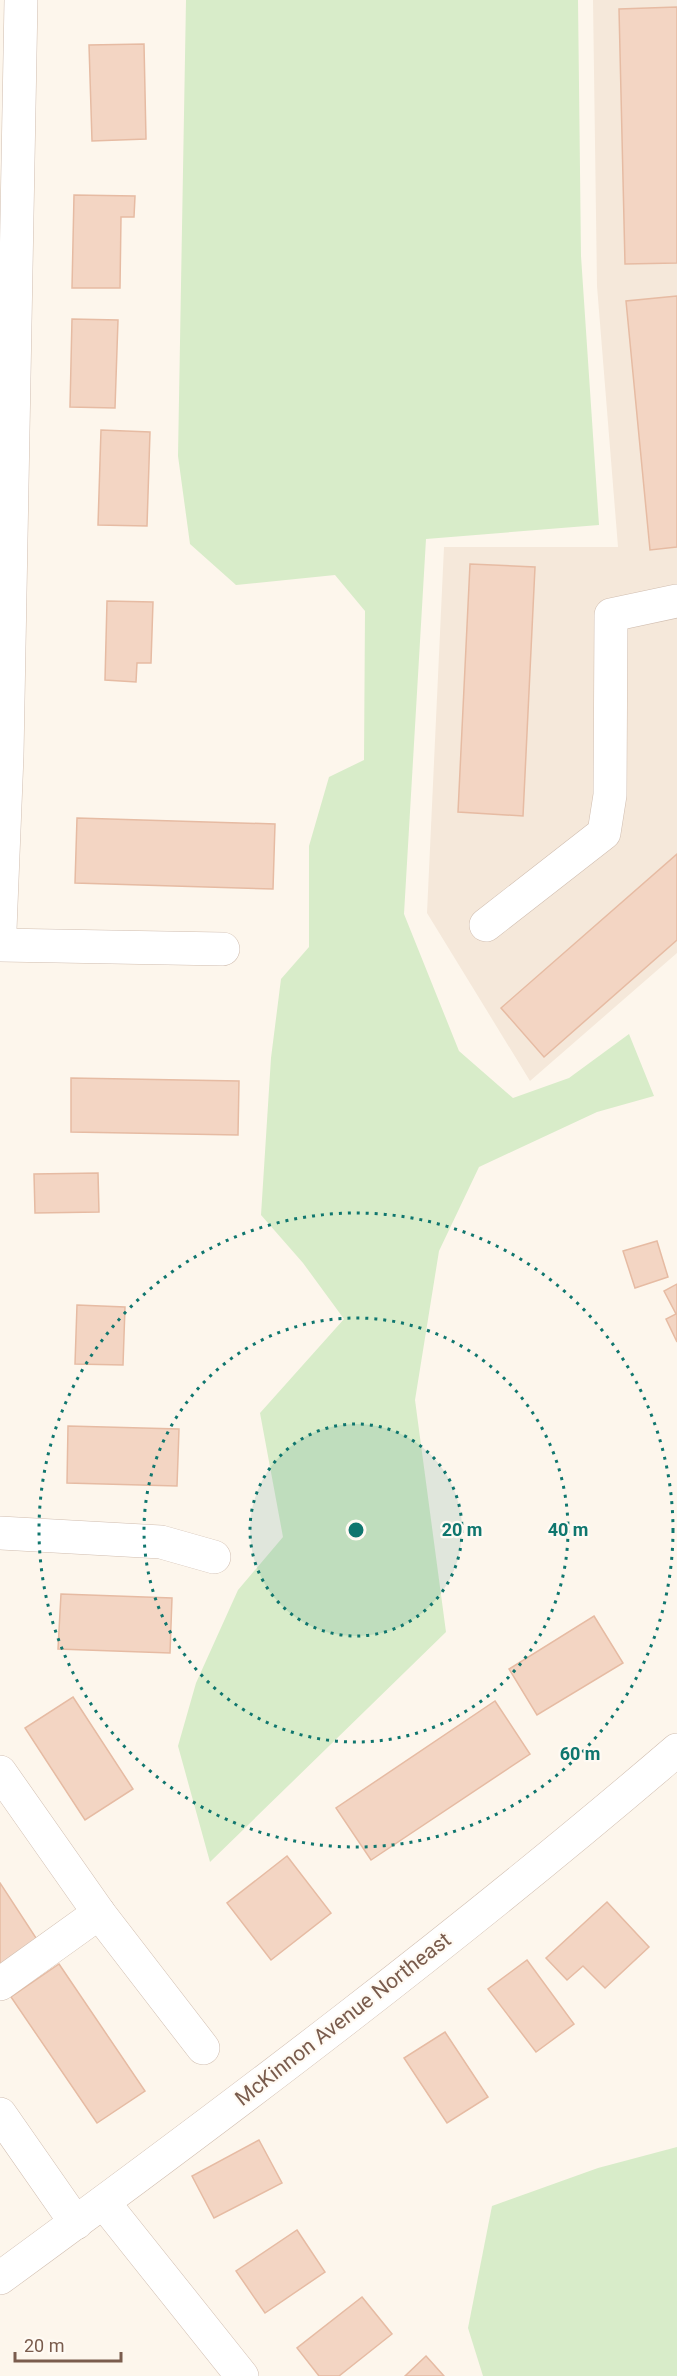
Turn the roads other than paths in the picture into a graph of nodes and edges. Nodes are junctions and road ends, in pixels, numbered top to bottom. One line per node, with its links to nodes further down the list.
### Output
1 (21, 0): 2 (street)
2 (5, 570): 5 (street)
3 (677, 601): 4 (street)
4 (486, 925)
5 (0, 930)
6 (0, 945): 7 (street)
7 (223, 949)
8 (0, 1533): 9 (street)
9 (214, 1557)
10 (677, 1750): 16 (street, McKinnon Avenue Northeast)
11 (0, 1772): 12 (street)
12 (99, 1913): 13 (street); 14 (street)
13 (0, 1983)
14 (203, 2048)
15 (0, 2114): 17 (street)
16 (104, 2203): 17 (street, McKinnon Avenue Northeast); 19 (street)
17 (76, 2223): 18 (street, McKinnon Avenue Northeast)
18 (0, 2278)
19 (242, 2376)

